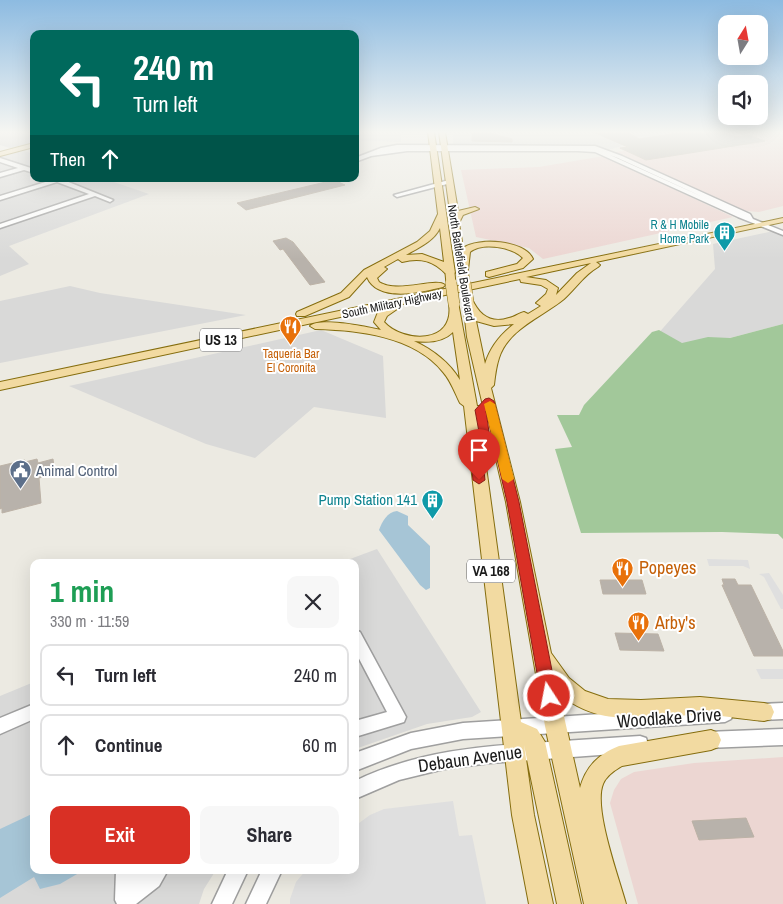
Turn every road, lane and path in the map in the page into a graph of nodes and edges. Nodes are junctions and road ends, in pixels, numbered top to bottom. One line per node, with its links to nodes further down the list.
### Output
1 (437, 174): 8 (main road, North Battlefield Boulevard / VA 168)
2 (448, 174): 7 (main road, North Battlefield Boulevard / VA 168)
3 (649, 174): 16 (street)
4 (660, 174): 16 (street)
5 (50, 182): 11 (street)
6 (62, 182): 9 (street)
7 (449, 182): 8 (street); 13 (main road, North Battlefield Boulevard / VA 168)
8 (439, 185): 10 (street); 15 (main road, North Battlefield Boulevard / VA 168)
9 (96, 194): 12 (street); 20 (street)
10 (397, 195)
11 (0, 198)
12 (110, 200)
13 (451, 203): 18 (main road, North Battlefield Boulevard / VA 168); 18 (main road)
14 (783, 212): 16 (main road, South Military Highway / US 13)
15 (442, 214): 24 (main road, North Battlefield Boulevard / VA 168); 29 (main road)
16 (750, 219): 19 (street); 25 (main road, South Military Highway / US 13)
17 (783, 220): 19 (main road, South Military Highway / US 13)
18 (455, 223): 23 (main road, North Battlefield Boulevard / VA 168)
19 (762, 224): 21 (street); 22 (main road, South Military Highway / US 13)
20 (0, 226)
21 (783, 233)
22 (619, 255): 25 (main road, South Military Highway / US 13); 33 (main road)
23 (463, 270): 25 (main road); 27 (main road, North Battlefield Boulevard / VA 168, bridge)
24 (450, 273): 26 (main road); 28 (main road, North Battlefield Boulevard / VA 168, bridge)
25 (475, 282): 26 (main road, South Military Highway / US 13); 27 (main road)
26 (441, 290): 28 (main road); 29 (main road, South Military Highway / US 13); 30 (main road, South Military Highway / US 13)
27 (468, 301): 33 (main road, North Battlefield Boulevard / VA 168)
28 (455, 309): 34 (main road, North Battlefield Boulevard / VA 168)
29 (301, 314): 31 (main road, South Military Highway / US 13)
30 (240, 336): 32 (main road, South Military Highway / US 13); 34 (main road)
31 (0, 377)
32 (0, 386)
33 (488, 397): 35 (main road); 37 (main road, North Battlefield Boulevard / VA 168)
34 (472, 415): 35 (main road, North Battlefield Boulevard / VA 168)
35 (476, 454): 43 (main road, North Battlefield Boulevard / VA 168)
36 (359, 644): 42 (street)
37 (541, 654): 38 (main road); 41 (main road, North Battlefield Boulevard / VA 168)
38 (773, 711): 41 (street, Woodlake Drive)
39 (30, 712): 40 (street)
40 (0, 726)
41 (555, 726): 43 (street, Debaun Avenue); 46 (main road, VA 168)
42 (359, 728)
43 (511, 728): 47 (main road); 48 (main road, VA 168); 49 (street, Debaun Avenue)
44 (783, 737): 45 (street, Woodlake Drive)
45 (711, 740): 46 (street, Woodlake Drive); 62 (main road)
46 (560, 749): 47 (street, Debaun Avenue); 61 (main road, VA 168)
47 (537, 751): 48 (street, Debaun Avenue); 60 (main road)
48 (514, 752): 50 (street, Debaun Avenue); 59 (main road, VA 168)
49 (359, 760)
50 (359, 788)
51 (126, 874): 56 (street)
52 (138, 874): 56 (street)
53 (156, 874): 56 (street)
54 (236, 874): 57 (street)
55 (270, 874): 58 (street)
56 (124, 902)
57 (222, 904)
58 (256, 904)
59 (541, 904)
60 (569, 904)
61 (596, 904)
62 (614, 904)

